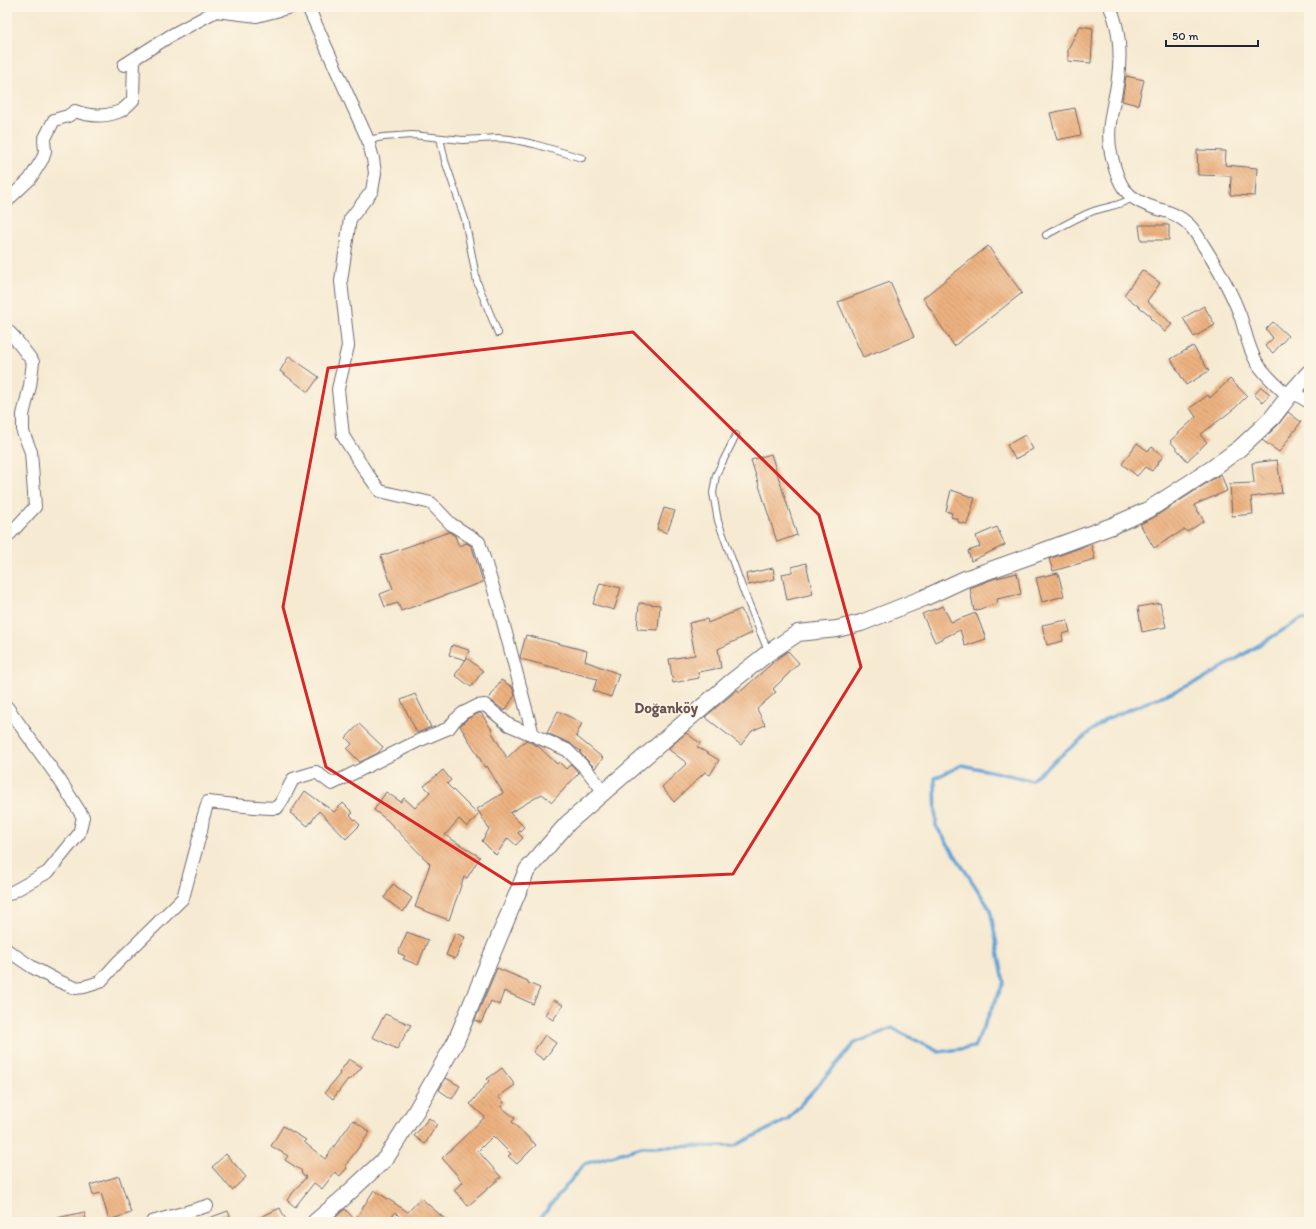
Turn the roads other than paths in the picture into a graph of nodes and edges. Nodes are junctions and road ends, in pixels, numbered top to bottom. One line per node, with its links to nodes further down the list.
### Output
1 (291, 7): 8 (street)
2 (308, 7): 5 (street)
3 (1110, 7): 7 (street)
4 (440, 138): 5 (lane); 6 (lane); 11 (lane)
5 (368, 140): 19 (street)
6 (582, 158)
7 (1132, 198): 9 (lane); 13 (street)
8 (7, 202)
9 (1046, 235)
10 (7, 330): 16 (street)
11 (498, 333)
12 (1309, 373): 13 (street)
13 (1290, 394): 14 (street); 17 (street)
14 (1309, 402)
15 (736, 435): 17 (lane)
16 (7, 537)
17 (768, 653): 20 (street)
18 (7, 707): 21 (street)
19 (533, 735): 20 (street); 22 (street)
20 (604, 792): 25 (street)
21 (7, 895)
22 (7, 950)
23 (207, 1206): 24 (street)
24 (152, 1222)
25 (315, 1222)

